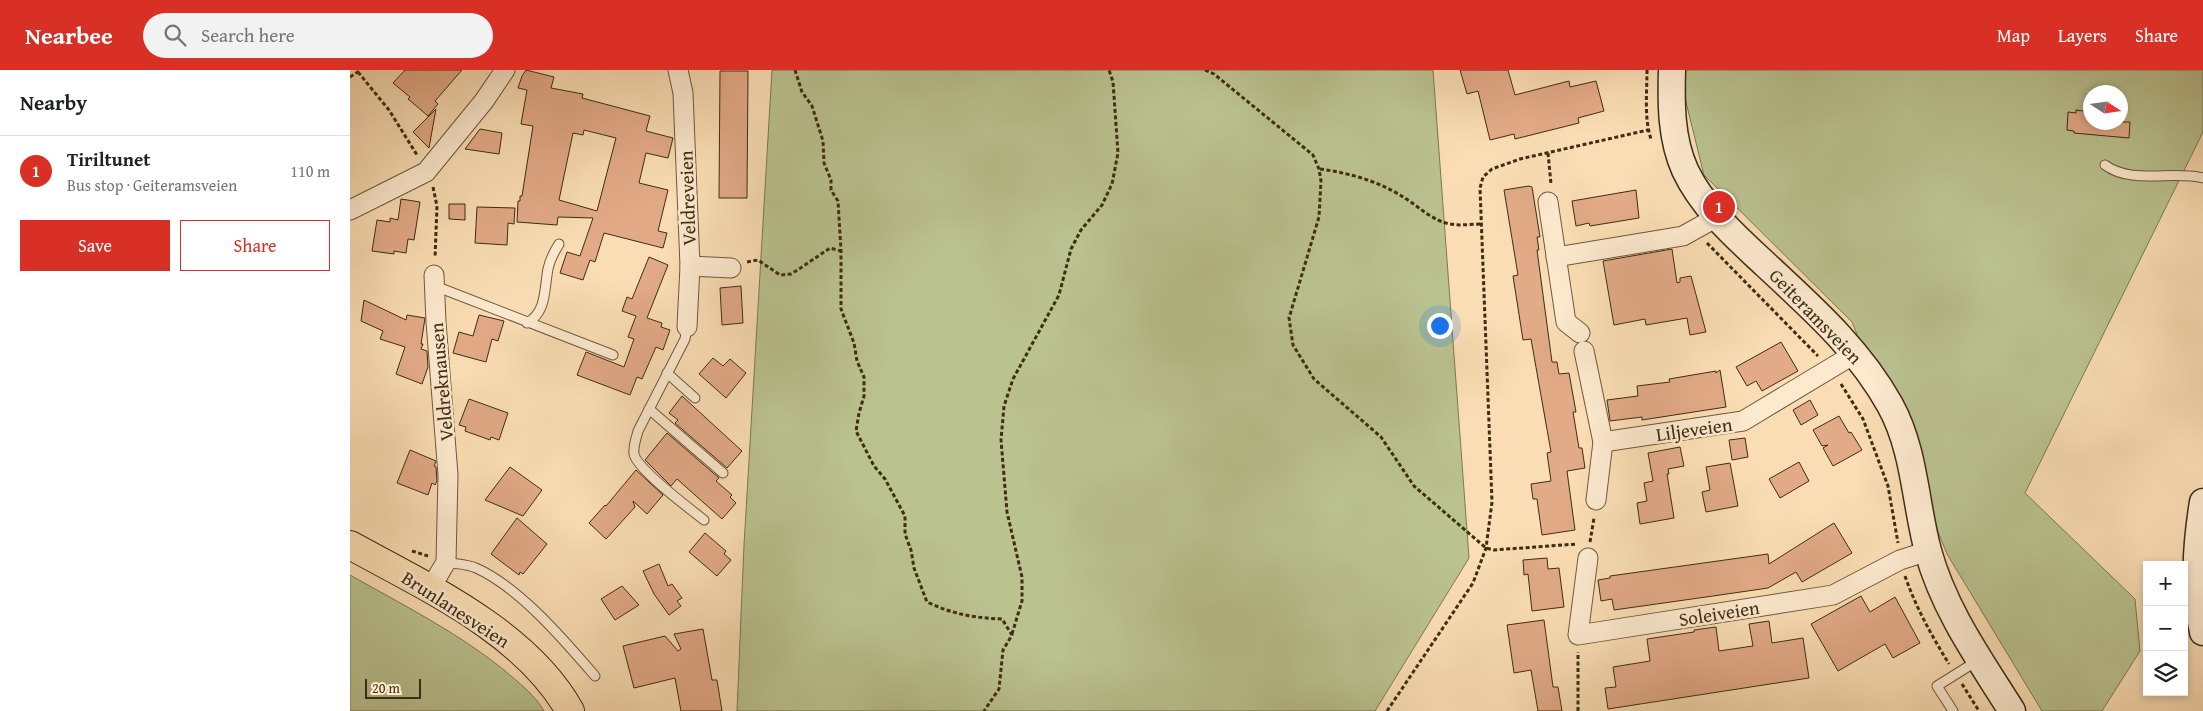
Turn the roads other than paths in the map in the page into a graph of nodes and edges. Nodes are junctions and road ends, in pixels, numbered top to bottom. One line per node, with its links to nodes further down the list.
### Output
1 (505, 70): 7 (street)
2 (678, 70): 11 (street, Veldreveien)
3 (1672, 70): 8 (street, Geiteramsveien)
4 (2105, 165): 5 (lane)
5 (2203, 178)
6 (1548, 202): 10 (street)
7 (350, 210)
8 (1717, 217): 10 (street); 16 (street, Geiteramsveien)
9 (559, 244): 14 (lane)
10 (1556, 257): 21 (street)
11 (690, 266): 12 (street); 15 (street, Veldreveien)
12 (731, 268)
13 (434, 280): 14 (lane); 29 (street, Veldreknausen)
14 (527, 323): 17 (lane)
15 (687, 327): 18 (lane)
16 (1856, 353): 21 (street, Liljeveien); 28 (street, Geiteramsveien)
17 (612, 355)
18 (667, 373): 19 (lane); 20 (lane)
19 (695, 398)
20 (649, 409): 22 (lane); 25 (lane)
21 (1603, 442): 23 (street)
22 (723, 473)
23 (1596, 500)
24 (2203, 502): 31 (street)
25 (704, 520)
26 (350, 545): 30 (main road, Brunlanesveien)
27 (1589, 550): 28 (street, Soleiveien)
28 (1928, 551): 32 (street, Geiteramsveien)
29 (446, 562): 30 (street, Veldreknausen); 33 (lane)
30 (430, 589): 34 (main road, Brunlanesveien)
31 (2203, 632)
32 (1980, 660): 35 (lane); 36 (street, Geiteramsveien)
33 (595, 676)
34 (570, 711)
35 (1953, 711)
36 (2012, 711)

